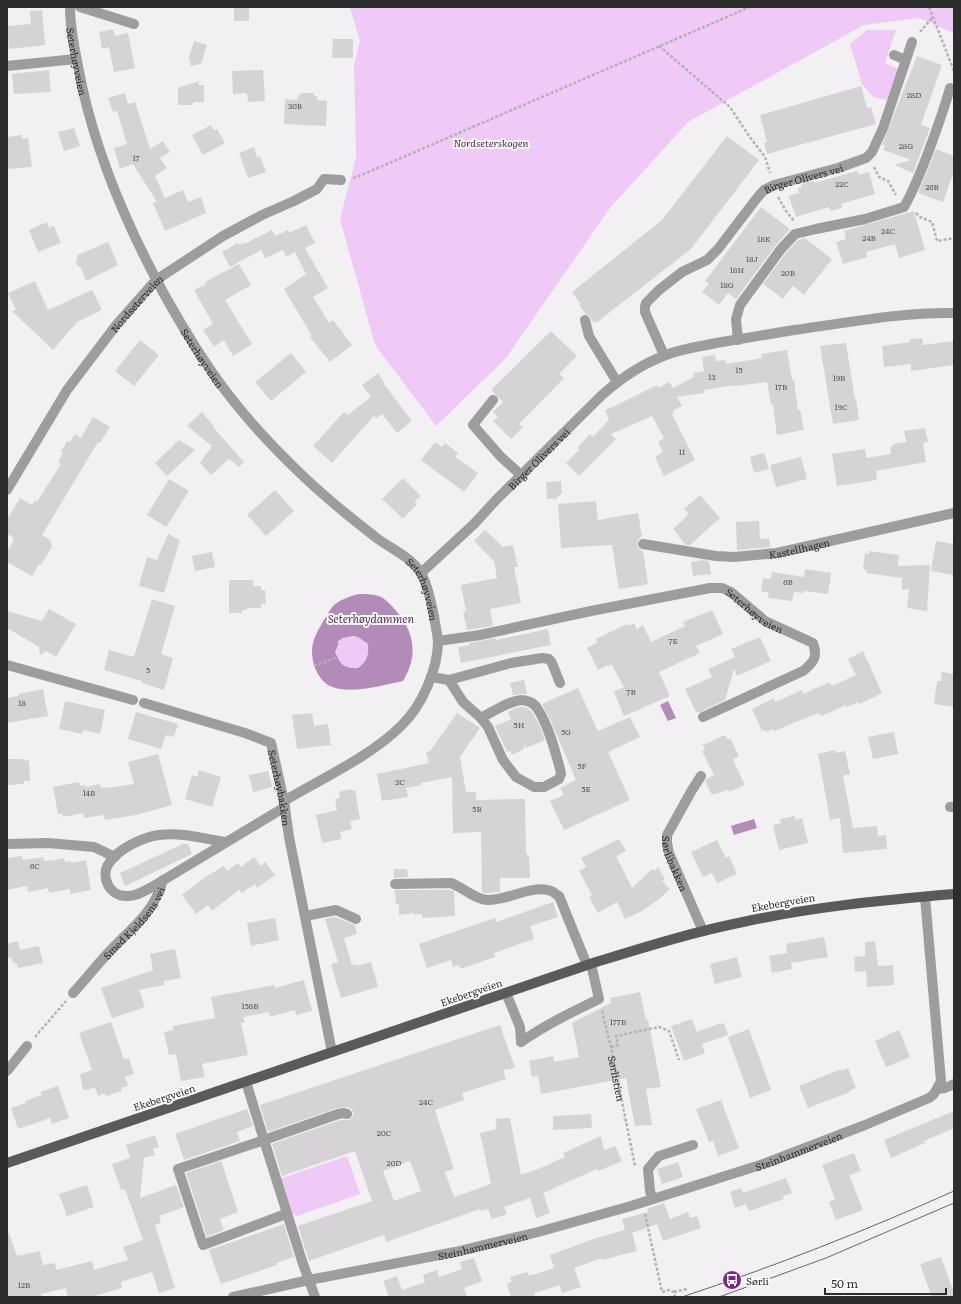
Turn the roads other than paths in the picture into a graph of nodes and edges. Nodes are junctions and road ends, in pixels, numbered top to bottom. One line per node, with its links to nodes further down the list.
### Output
1 (70, 7): 6 (street, Seterhøyveien)
2 (80, 7): 3 (street)
3 (134, 24)
4 (912, 42): 7 (street)
5 (894, 55): 7 (street)
6 (76, 59): 8 (street); 11 (street, Seterhøyveien)
7 (906, 60): 15 (street, Birger Olivers vei)
8 (7, 66)
9 (950, 88): 14 (street)
10 (341, 180): 11 (street, Nordseterveien)
11 (156, 280): 19 (street, Nordseterveien); 22 (street, Seterhøyveien)
12 (954, 312): 14 (street, Birger Olivers vei)
13 (585, 320): 16 (street)
14 (738, 340): 15 (street, Birger Olivers vei)
15 (664, 355): 16 (street, Birger Olivers vei)
16 (617, 382): 18 (street, Birger Olivers vei)
17 (493, 400): 18 (street)
18 (521, 475): 22 (street, Birger Olivers vei)
19 (7, 490)
20 (954, 513): 21 (street, Kastellhagen)
21 (643, 544)
22 (421, 573): 23 (street, Seterhøyveien)
23 (438, 641): 25 (street, Seterhøyveien); 30 (street, Seterhøyveien)
24 (7, 665): 28 (street)
25 (431, 677): 26 (street); 33 (street, Seterhøyveien)
26 (449, 680): 27 (street); 31 (street)
27 (560, 683)
28 (133, 700)
29 (144, 703): 33 (street, Seterhøybakken)
30 (703, 716)
31 (482, 718): 31 (street)
32 (701, 776): 43 (street, Sørlibakken)
33 (284, 804): 34 (street, Smed Kjeldsens vei); 41 (street, Seterhøybakken)
34 (226, 842): 36 (street); 37 (street, Smed Kjeldsens vei)
35 (7, 844): 36 (street)
36 (115, 857): 37 (street)
37 (163, 880): 45 (street, Smed Kjeldsens vei)
38 (395, 884): 44 (street)
39 (954, 894): 40 (main road, Ekebergveien)
40 (925, 897): 43 (main road, Ekebergveien); 52 (street)
41 (305, 916): 42 (street); 48 (street, Seterhøybakken)
42 (356, 919)
43 (703, 931): 44 (main road, Ekebergveien)
44 (589, 965): 46 (main road, Ekebergveien); 46 (street)
45 (73, 993)
46 (506, 993): 48 (main road, Ekebergveien)
47 (27, 1046): 49 (street)
48 (332, 1052): 50 (main road, Ekebergveien)
49 (7, 1071)
50 (246, 1082): 54 (street); 56 (main road, Ekebergveien)
51 (954, 1084): 52 (street, Steinhammerveien)
52 (937, 1089): 57 (street, Steinhammerveien)
53 (347, 1114): 54 (street)
54 (264, 1140): 58 (street); 58 (street)
55 (693, 1145): 57 (street)
56 (7, 1162)
57 (653, 1199): 59 (street, Steinhammerveien)
58 (286, 1214): 59 (street)
59 (309, 1280): 60 (street, Steinhammerveien); 61 (street)
60 (234, 1297)
61 (315, 1297)

